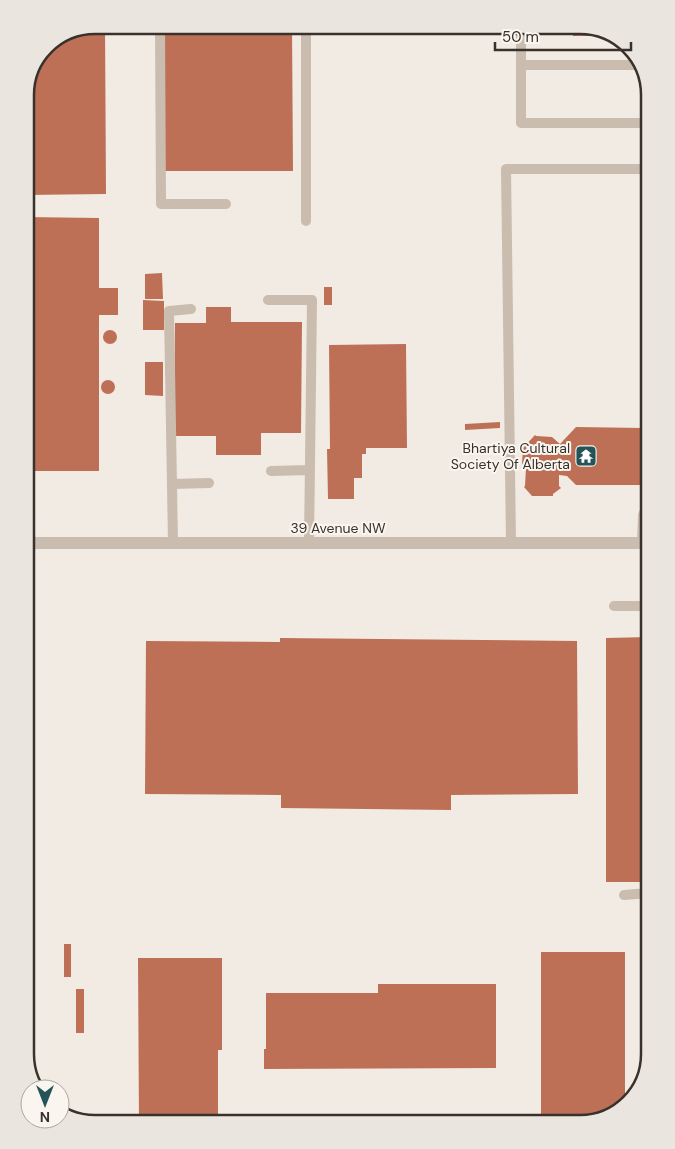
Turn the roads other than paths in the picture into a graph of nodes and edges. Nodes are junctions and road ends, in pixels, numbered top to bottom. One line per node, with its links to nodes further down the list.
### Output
1 (160, 34): 8 (lane)
2 (306, 34): 9 (lane)
3 (522, 34): 4 (lane)
4 (521, 65): 5 (lane); 6 (lane)
5 (633, 65)
6 (641, 123)
7 (641, 169): 17 (lane)
8 (226, 204)
9 (306, 220)
10 (268, 300): 12 (lane)
11 (191, 309): 15 (lane)
12 (310, 470): 13 (lane); 16 (lane)
13 (271, 471)
14 (209, 483): 15 (lane)
15 (172, 484): 20 (lane)
16 (310, 543): 17 (street, 39 Avenue NW); 20 (street, 39 Avenue NW)
17 (511, 543): 18 (street, 39 Avenue NW)
18 (641, 543)
19 (34, 544): 20 (street, 39 Avenue NW)
20 (173, 544)
21 (614, 606): 22 (lane)
22 (641, 606)
23 (641, 894): 24 (lane)
24 (624, 895)

